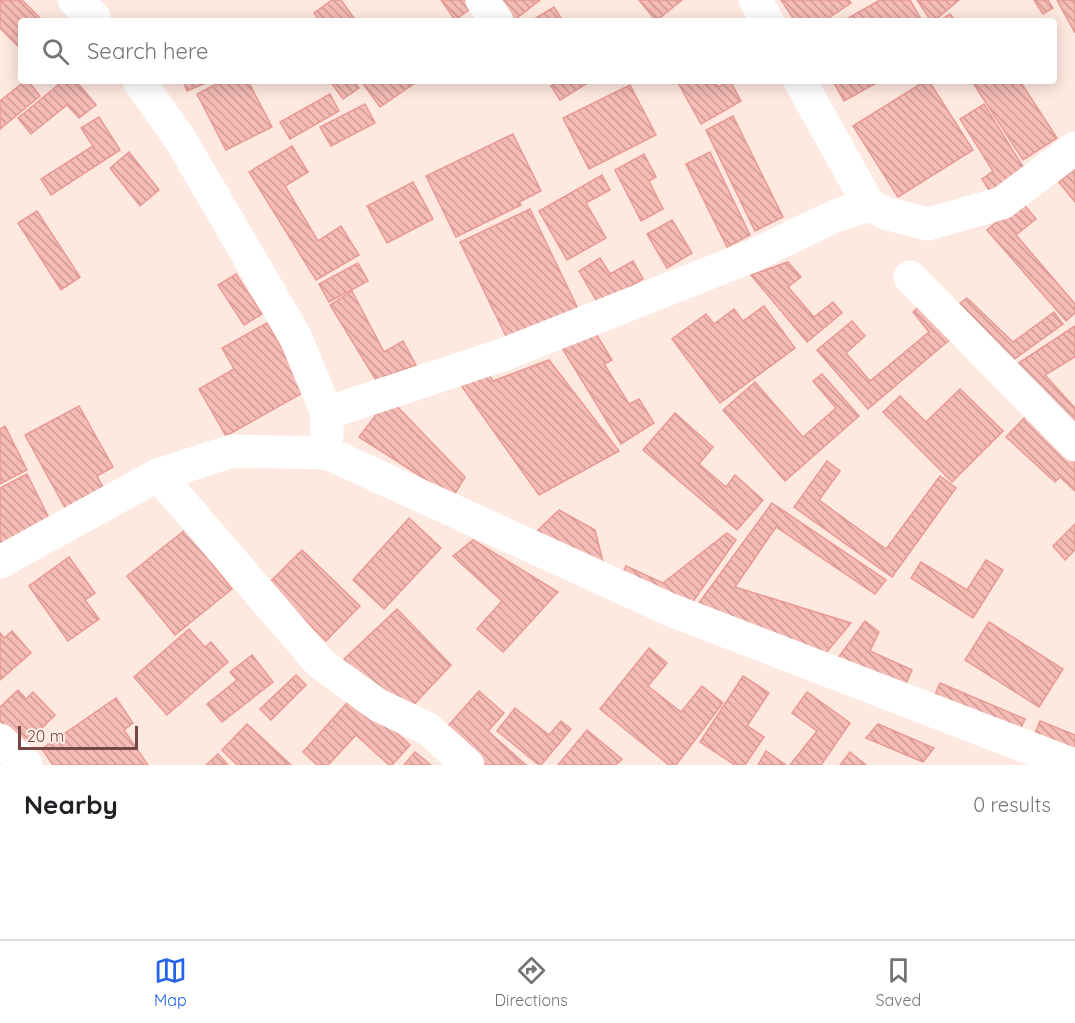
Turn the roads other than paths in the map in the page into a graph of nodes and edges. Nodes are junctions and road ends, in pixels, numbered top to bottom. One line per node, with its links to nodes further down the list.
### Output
1 (482, 0): 3 (street)
2 (755, 0): 4 (street)
3 (494, 18)
4 (764, 18)
5 (142, 84): 10 (street)
6 (802, 84): 8 (street)
7 (1075, 148): 8 (street)
8 (869, 205): 10 (street)
9 (910, 277): 11 (street)
10 (327, 413): 12 (street)
11 (1075, 445)
12 (327, 453): 13 (street); 18 (street)
13 (158, 475): 14 (street); 17 (street)
14 (0, 562)
15 (0, 740): 16 (street)
16 (26, 765)
17 (468, 765)
18 (1074, 765)

